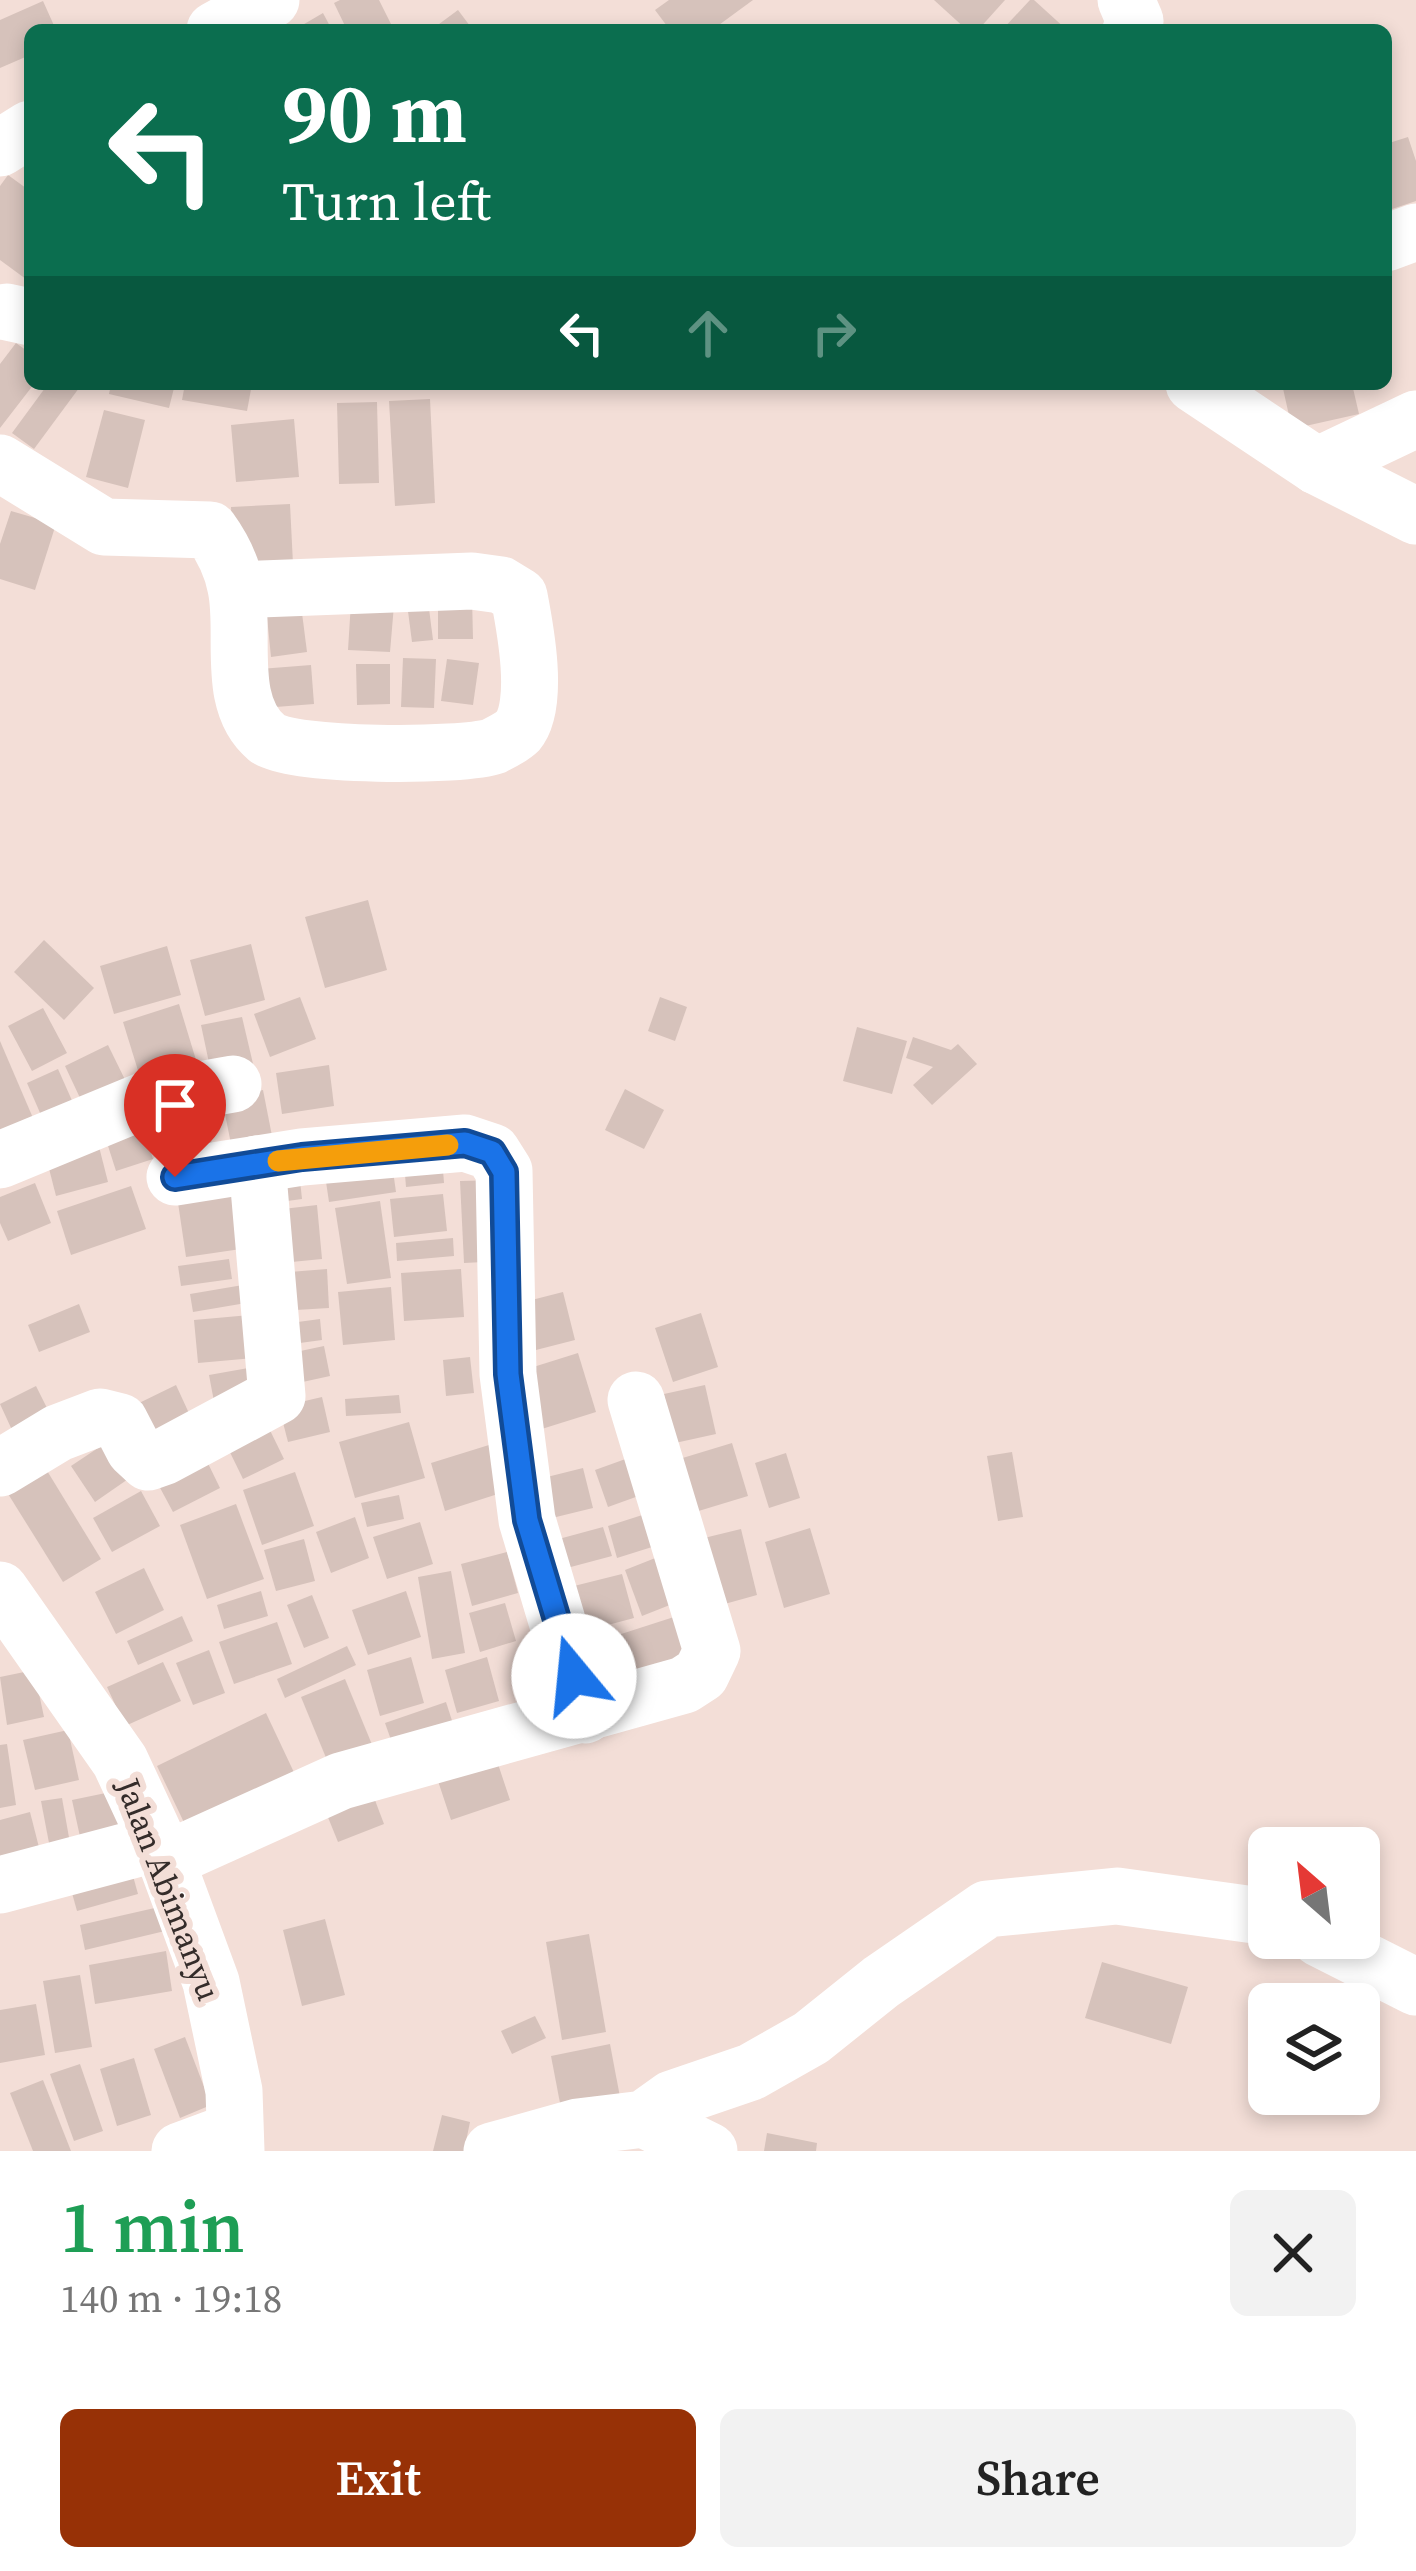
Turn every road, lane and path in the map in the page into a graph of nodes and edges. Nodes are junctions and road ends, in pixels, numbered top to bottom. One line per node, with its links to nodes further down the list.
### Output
1 (1203, 390): 4 (street)
2 (1416, 418): 4 (street)
3 (0, 463): 6 (street)
4 (1317, 466): 5 (street)
5 (1416, 516)
6 (237, 590): 6 (street)
7 (232, 1084): 8 (street)
8 (0, 1160)
9 (257, 1164): 10 (street); 12 (street); 14 (street)
10 (175, 1177)
11 (636, 1400): 14 (street)
12 (0, 1468)
13 (0, 1591): 15 (street, Jalan Abimanyu)
14 (586, 1715): 15 (street)
15 (162, 1851): 16 (street); 21 (street, Jalan Abimanyu)
16 (0, 1885)
17 (1248, 1914): 20 (street)
18 (1361, 1959): 19 (street)
19 (1416, 1987)
20 (644, 2119): 23 (street); 24 (street)
21 (235, 2141): 22 (street)
22 (180, 2151)
23 (492, 2151)
24 (709, 2151)

